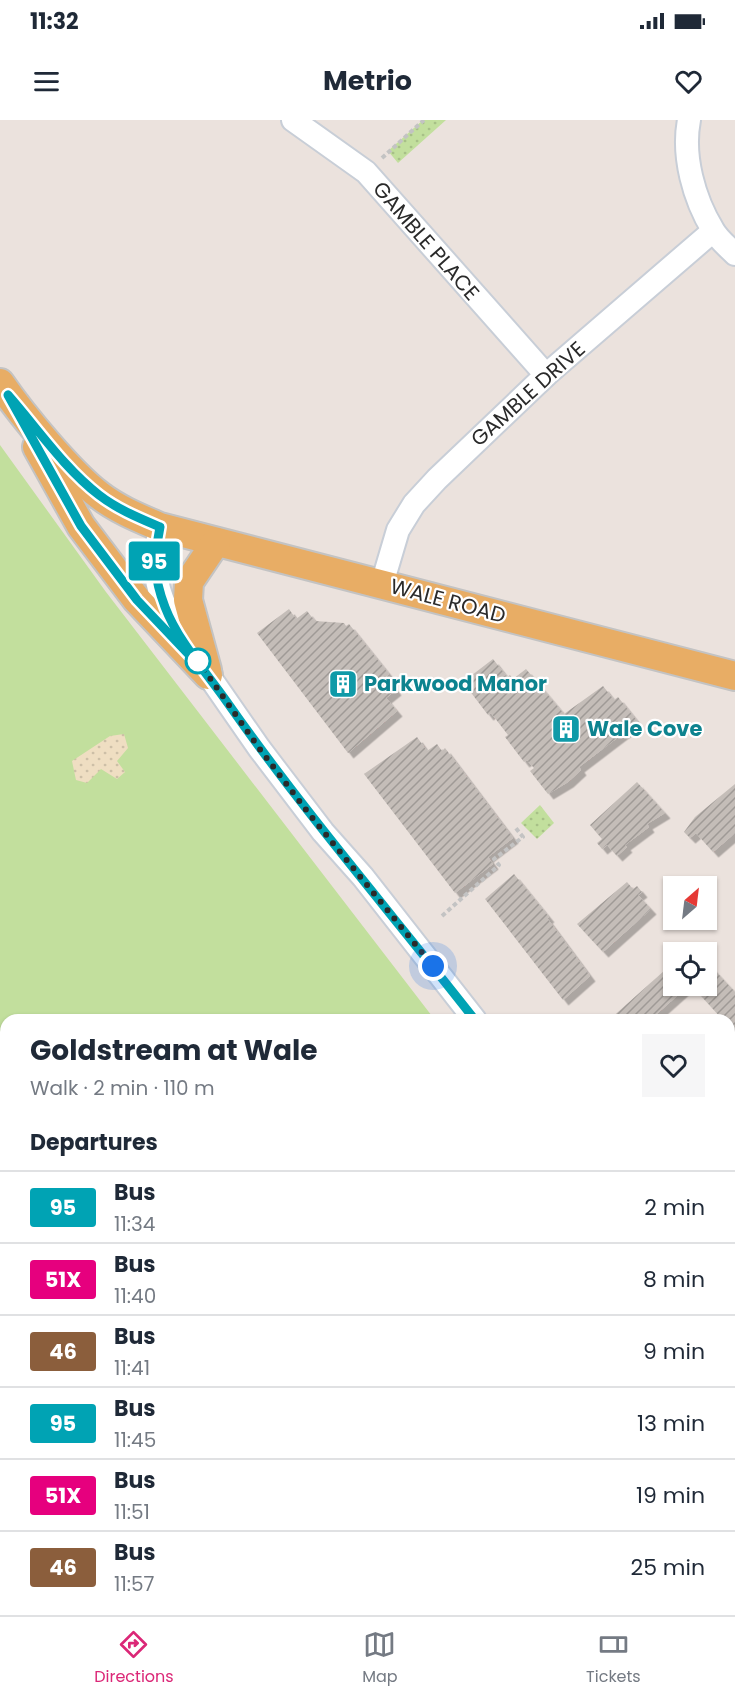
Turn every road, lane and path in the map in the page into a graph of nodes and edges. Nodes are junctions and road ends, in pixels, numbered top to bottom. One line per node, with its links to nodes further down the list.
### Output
1 (293, 120): 4 (street, GAMBLE PLACE)
2 (424, 120): 4 (path)
3 (689, 120): 5 (street)
4 (366, 172): 7 (street, GAMBLE PLACE)
5 (713, 231): 6 (street); 7 (street, GAMBLE DRIVE)
6 (735, 254)
7 (546, 375): 11 (street, GAMBLE DRIVE)
8 (4, 389): 9 (main road, WALE ROAD); 12 (main road)
9 (160, 527): 10 (main road, WALE ROAD); 12 (street)
10 (216, 542): 11 (main road, WALE ROAD); 12 (main road)
11 (381, 584): 13 (main road, WALE ROAD)
12 (208, 675): 16 (street)
13 (735, 676)
14 (515, 827): 15 (path)
15 (442, 916)
16 (470, 1014)

